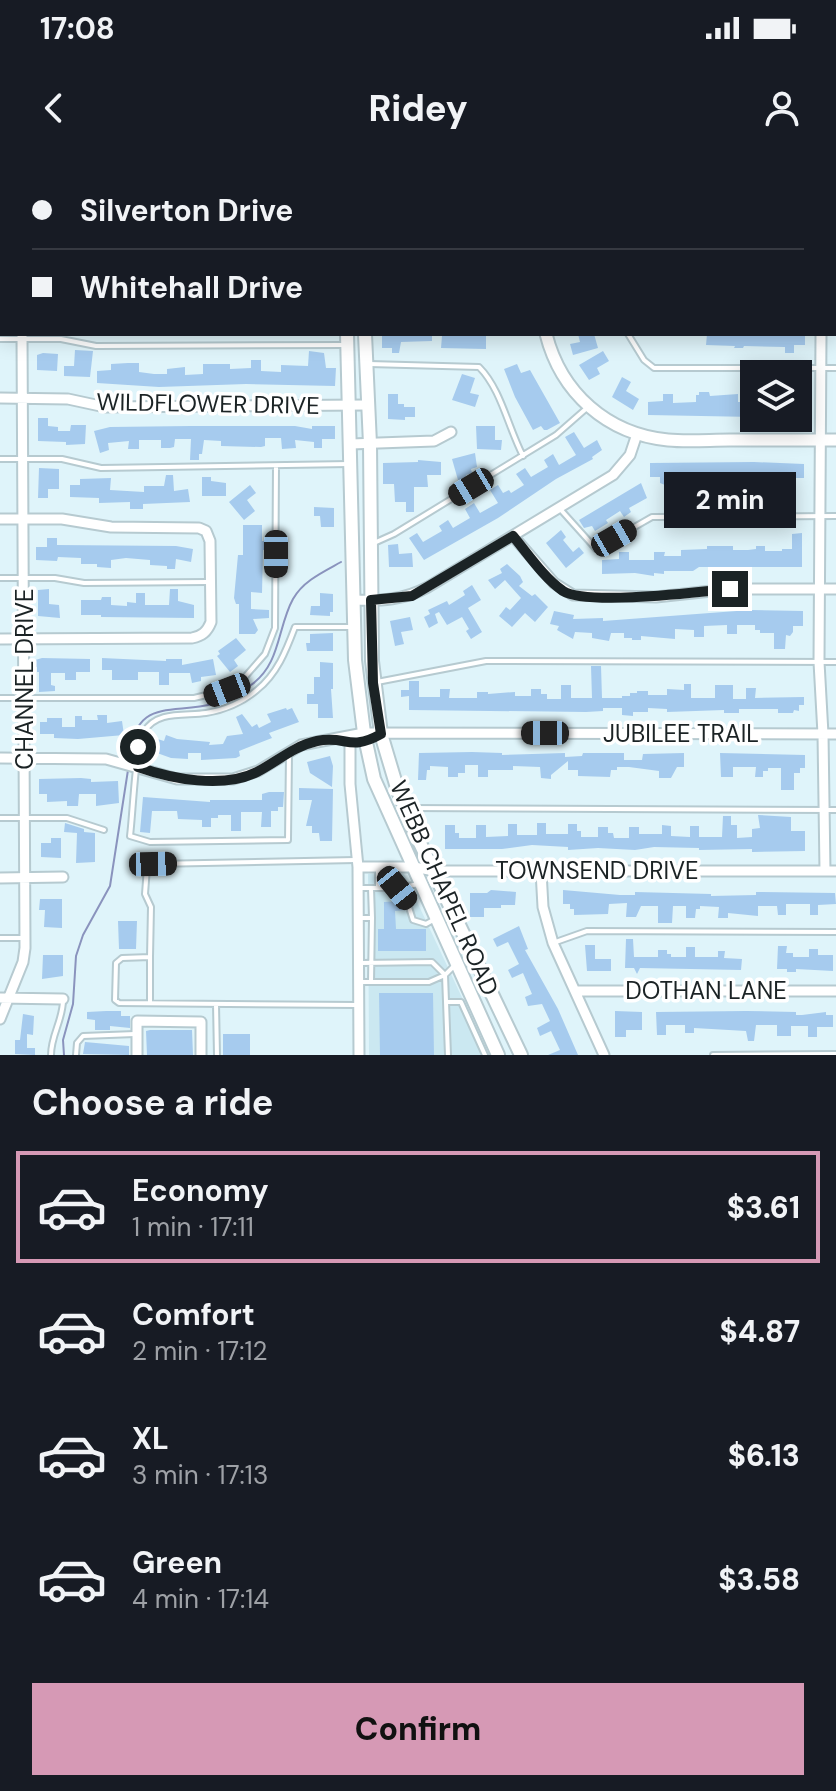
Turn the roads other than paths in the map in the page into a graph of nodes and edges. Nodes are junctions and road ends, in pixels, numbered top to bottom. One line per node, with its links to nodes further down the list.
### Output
1 (22, 336): 6 (lane); 7 (lane); 12 (street, CHANNEL DRIVE)
2 (365, 336): 8 (main road, WEBB CHAPEL ROAD)
3 (547, 336): 15 (street)
4 (629, 336): 9 (lane)
5 (821, 336): 9 (street)
6 (0, 339)
7 (348, 339): 13 (main road, WEBB CHAPEL ROAD)
8 (367, 364): 14 (main road, WEBB CHAPEL ROAD); 22 (lane)
9 (822, 368): 10 (lane); 18 (street)
10 (836, 368)
11 (0, 398): 12 (street, WILDFLOWER DRIVE)
12 (23, 399): 13 (street, WILDFLOWER DRIVE); 24 (street, CHANNEL DRIVE)
13 (350, 405): 14 (street, WILDFLOWER DRIVE); 20 (main road, WEBB CHAPEL ROAD)
14 (368, 405): 21 (main road, WEBB CHAPEL ROAD)
15 (588, 407): 17 (street); 22 (lane)
16 (451, 432): 21 (street)
17 (637, 434): 18 (street); 27 (street)
18 (821, 440): 19 (street); 28 (street)
19 (836, 440)
20 (351, 444): 21 (street); 25 (main road, WEBB CHAPEL ROAD)
21 (370, 444): 33 (main road, WEBB CHAPEL ROAD)
22 (523, 456): 33 (lane)
23 (0, 459): 24 (lane)
24 (23, 459): 26 (lane); 31 (street, CHANNEL DRIVE)
25 (352, 464): 26 (lane); 39 (main road, WEBB CHAPEL ROAD)
26 (276, 466): 48 (lane)
27 (560, 508): 28 (lane); 32 (street)
28 (821, 516): 29 (lane); 37 (street)
29 (836, 516)
30 (0, 519): 31 (street)
31 (23, 519): 35 (street, CHANNEL DRIVE); 36 (street)
32 (513, 536): 37 (street); 40 (street)
33 (371, 544): 40 (main road, WEBB CHAPEL ROAD)
34 (0, 578): 35 (lane)
35 (24, 578): 36 (lane); 43 (street, CHANNEL DRIVE)
36 (210, 582): 43 (street)
37 (819, 589): 38 (street); 44 (street)
38 (836, 589)
39 (355, 600): 40 (street); 41 (main road, WEBB CHAPEL ROAD)
40 (371, 600): 46 (main road, WEBB CHAPEL ROAD)
41 (355, 627): 52 (main road, WEBB CHAPEL ROAD); 58 (lane)
42 (0, 639): 43 (street)
43 (24, 639): 48 (street, CHANNEL DRIVE)
44 (819, 662): 45 (lane); 46 (lane); 50 (street)
45 (836, 662)
46 (373, 683): 49 (main road, WEBB CHAPEL ROAD)
47 (0, 698): 48 (lane)
48 (24, 698): 57 (street, CHANNEL DRIVE)
49 (381, 734): 50 (street, JUBILEE TRAIL); 52 (street, JUBILEE TRAIL); 59 (main road, WEBB CHAPEL ROAD)
50 (823, 734): 51 (street, JUBILEE TRAIL); 60 (street)
51 (836, 734)
52 (365, 738): 53 (street); 54 (street); 68 (main road, WEBB CHAPEL ROAD)
53 (338, 739): 54 (street); 55 (street)
54 (350, 743): 65 (street)
55 (289, 751): 58 (street); 58 (lane)
56 (0, 758): 57 (street)
57 (25, 758): 58 (street); 63 (street, CHANNEL DRIVE)
58 (131, 765)
59 (405, 808): 60 (lane); 69 (main road, WEBB CHAPEL ROAD)
60 (825, 810): 61 (lane); 71 (street)
61 (836, 810)
62 (0, 818): 63 (lane)
63 (25, 818): 64 (lane); 75 (street, CHANNEL DRIVE)
64 (104, 830)
65 (357, 863): 66 (street, TOWNSEND DRIVE); 77 (street); 89 (lane)
66 (378, 867): 67 (street, TOWNSEND DRIVE); 79 (lane)
67 (396, 867): 68 (street, TOWNSEND DRIVE); 80 (lane)
68 (414, 867): 69 (street, TOWNSEND DRIVE); 76 (main road, WEBB CHAPEL ROAD)
69 (434, 871): 70 (street, TOWNSEND DRIVE); 88 (main road, WEBB CHAPEL ROAD)
70 (541, 871): 71 (street, TOWNSEND DRIVE); 87 (street)
71 (825, 871): 72 (street, TOWNSEND DRIVE)
72 (836, 871)
73 (63, 877): 75 (street)
74 (0, 878): 75 (street)
75 (25, 878): 86 (street, CHANNEL DRIVE)
76 (421, 883): 80 (lane); 83 (main road, WEBB CHAPEL ROAD)
77 (358, 887): 78 (lane); 81 (street)
78 (371, 888): 79 (lane); 82 (lane)
79 (378, 888): 80 (lane)
80 (397, 888): 83 (lane)
81 (358, 918): 82 (lane); 90 (street)
82 (372, 918): 91 (lane)
83 (437, 918): 92 (main road, WEBB CHAPEL ROAD)
84 (836, 932): 87 (lane)
85 (0, 938): 86 (lane)
86 (25, 938): 98 (street, CHANNEL DRIVE)
87 (553, 943): 96 (street)
88 (474, 955): 92 (main road); 116 (main road, WEBB CHAPEL ROAD)
89 (150, 957): 101 (lane); 101 (lane)
90 (358, 963): 91 (lane); 94 (street)
91 (372, 963): 93 (lane); 95 (lane)
92 (456, 963): 93 (lane); 115 (main road, WEBB CHAPEL ROAD)
93 (445, 975): 95 (lane); 100 (lane)
94 (359, 982): 95 (lane); 103 (street)
95 (371, 982)
96 (575, 991): 97 (street, DOTHAN LANE); 117 (street)
97 (836, 991)
98 (4, 998): 99 (street); 104 (street, CHANNEL DRIVE)
99 (63, 999): 107 (lane)
100 (446, 1002): 113 (lane); 114 (lane)
101 (150, 1003): 102 (lane)
102 (216, 1004): 103 (lane); 111 (lane)
103 (359, 1005): 112 (street)
104 (0, 1019)
105 (137, 1034): 108 (lane); 109 (street); 110 (street)
106 (836, 1054): 118 (lane)
107 (51, 1055)
108 (76, 1055)
109 (137, 1055)
110 (201, 1055)
111 (217, 1055)
112 (359, 1055)
113 (448, 1055)
114 (485, 1055)
115 (498, 1055)
116 (521, 1055)
117 (604, 1055)
118 (713, 1055)

